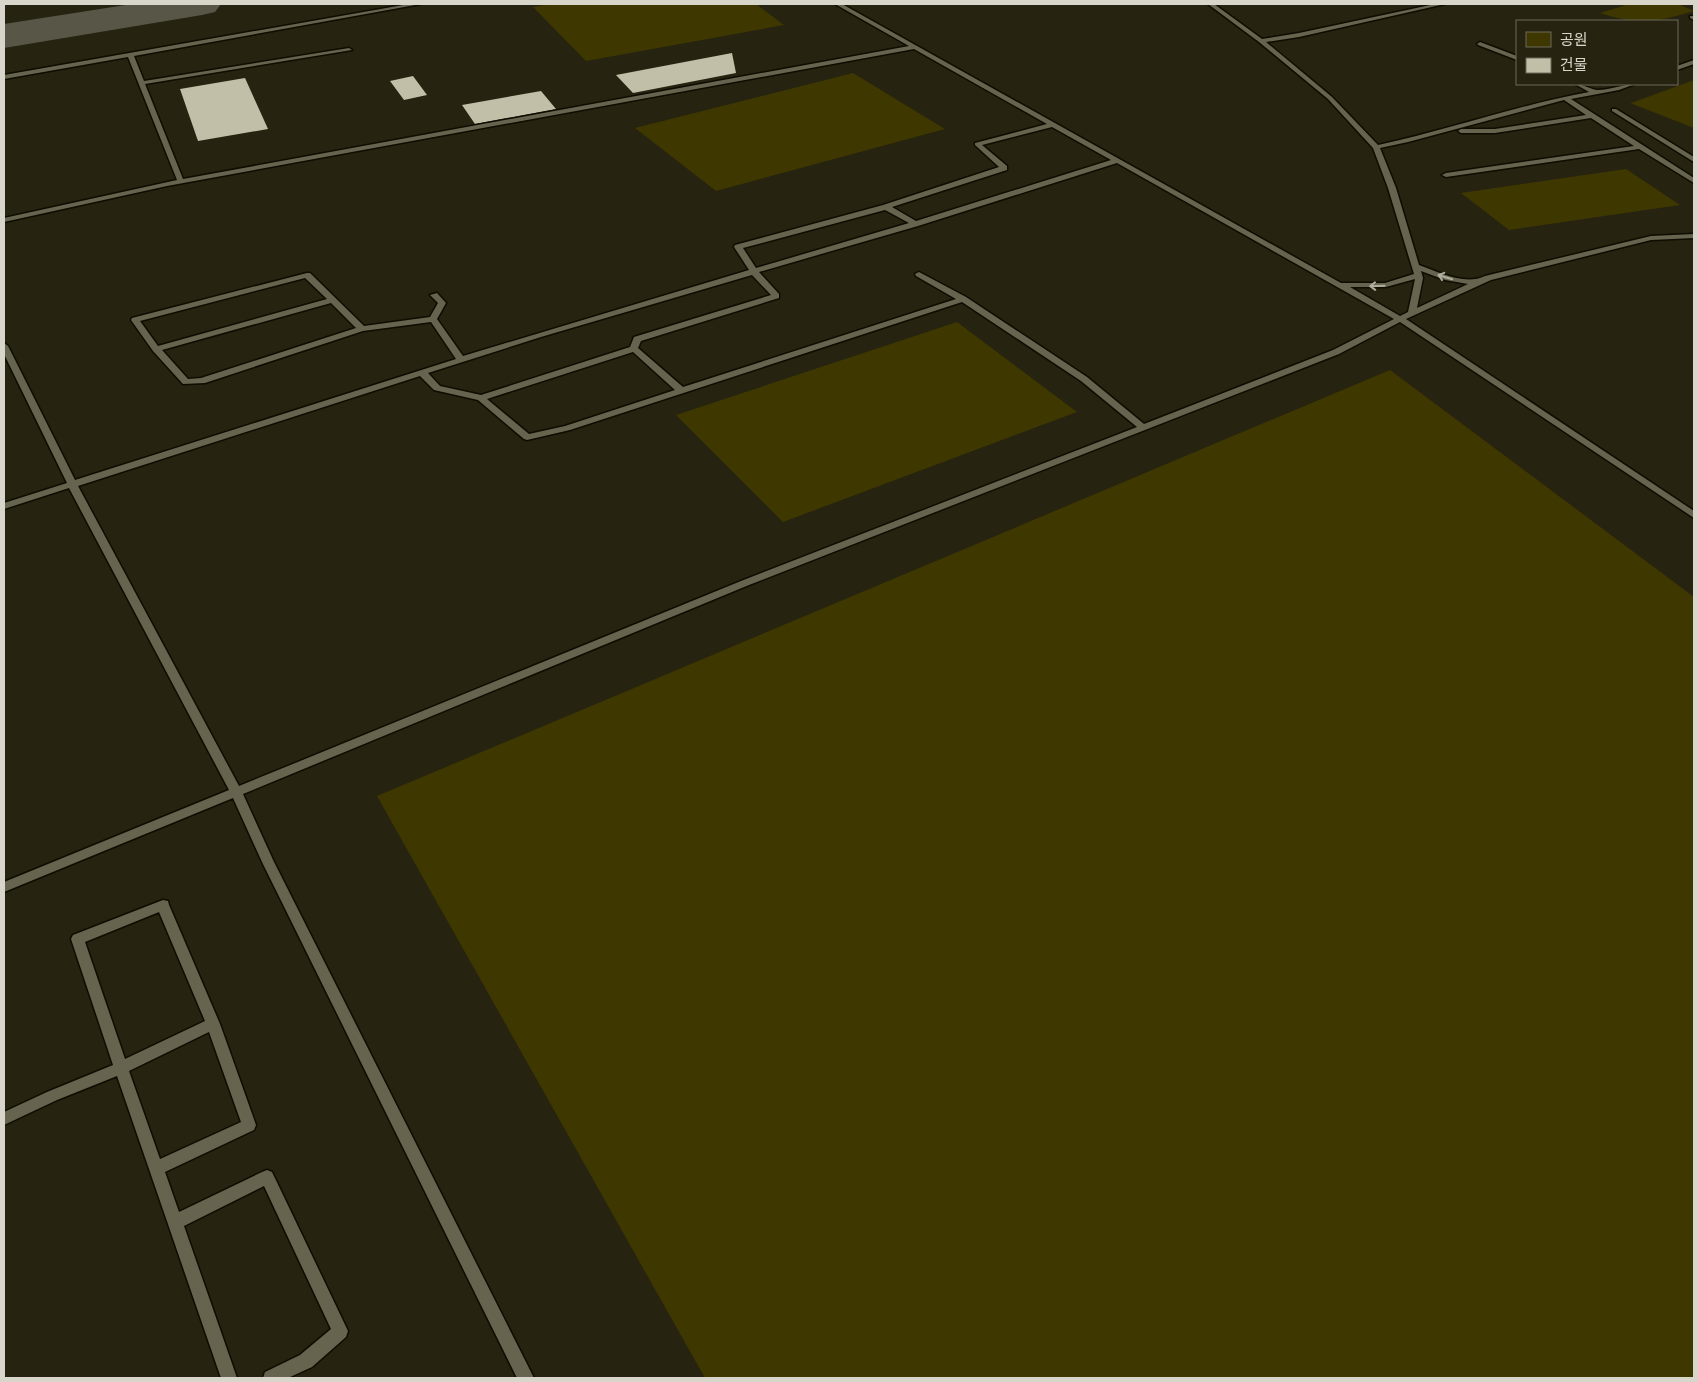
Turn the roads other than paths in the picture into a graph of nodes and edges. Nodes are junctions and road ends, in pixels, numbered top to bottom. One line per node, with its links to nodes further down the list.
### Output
1 (418, 4): 9 (lane)
2 (838, 4): 7 (lane)
3 (1211, 4): 5 (lane)
4 (1442, 4): 5 (lane)
5 (1261, 41): 27 (lane)
6 (1480, 44): 10 (lane)
7 (915, 47): 21 (lane); 33 (lane)
8 (349, 50): 14 (lane)
9 (130, 55): 13 (lane); 14 (lane)
10 (1516, 58)
11 (1694, 62): 12 (lane)
12 (1678, 68)
13 (4, 77)
14 (141, 83): 33 (lane)
15 (1580, 85): 17 (lane)
16 (1628, 85): 17 (lane)
17 (1597, 92): 18 (lane)
18 (1566, 99): 20 (lane); 22 (lane)
19 (1614, 110): 23 (lane)
20 (1592, 116): 22 (lane); 26 (lane)
21 (1052, 124): 30 (lane); 34 (lane)
22 (1446, 130): 27 (lane)
23 (1650, 132): 24 (lane); 29 (lane)
24 (1641, 133)
25 (1632, 135): 26 (lane)
26 (1623, 136): 28 (lane)
27 (1376, 147): 38 (lane)
28 (1639, 147): 31 (lane); 32 (lane)
29 (1694, 160)
30 (1116, 161): 36 (lane); 42 (lane)
31 (1446, 175)
32 (1694, 181)
33 (181, 182): 35 (lane)
34 (886, 206): 36 (lane); 39 (lane)
35 (4, 220)
36 (915, 224): 39 (lane)
37 (1694, 236): 41 (lane)
38 (1416, 270): 41 (lane, one-way to 38); 42 (lane, one-way to 42); 46 (lane)
39 (754, 272): 52 (lane); 53 (lane)
40 (919, 274): 44 (lane)
41 (1476, 283): 46 (lane)
42 (1335, 284): 48 (lane)
43 (434, 295): 47 (lane)
44 (963, 299): 55 (lane); 57 (lane)
45 (332, 300): 49 (lane); 51 (lane); 51 (lane)
46 (1412, 313): 48 (lane)
47 (433, 319): 49 (lane); 53 (lane)
48 (1400, 319): 57 (lane); 60 (lane)
49 (362, 330): 51 (lane)
50 (4, 346): 58 (lane)
51 (156, 349)
52 (634, 349): 55 (lane); 56 (lane)
53 (461, 360): 54 (lane)
54 (422, 372): 56 (lane); 58 (lane)
55 (681, 390): 56 (lane)
56 (482, 398)
57 (1143, 427): 61 (lane)
58 (72, 484): 59 (lane); 61 (lane)
59 (4, 506)
60 (1694, 515)
61 (236, 792): 62 (lane); 70 (lane)
62 (4, 887)
63 (212, 1024): 64 (lane); 64 (lane); 66 (lane)
64 (121, 1068): 65 (lane); 66 (lane)
65 (4, 1119)
66 (156, 1168): 67 (lane)
67 (175, 1222): 68 (lane); 69 (lane)
68 (229, 1378)
69 (271, 1378)
70 (526, 1378)

